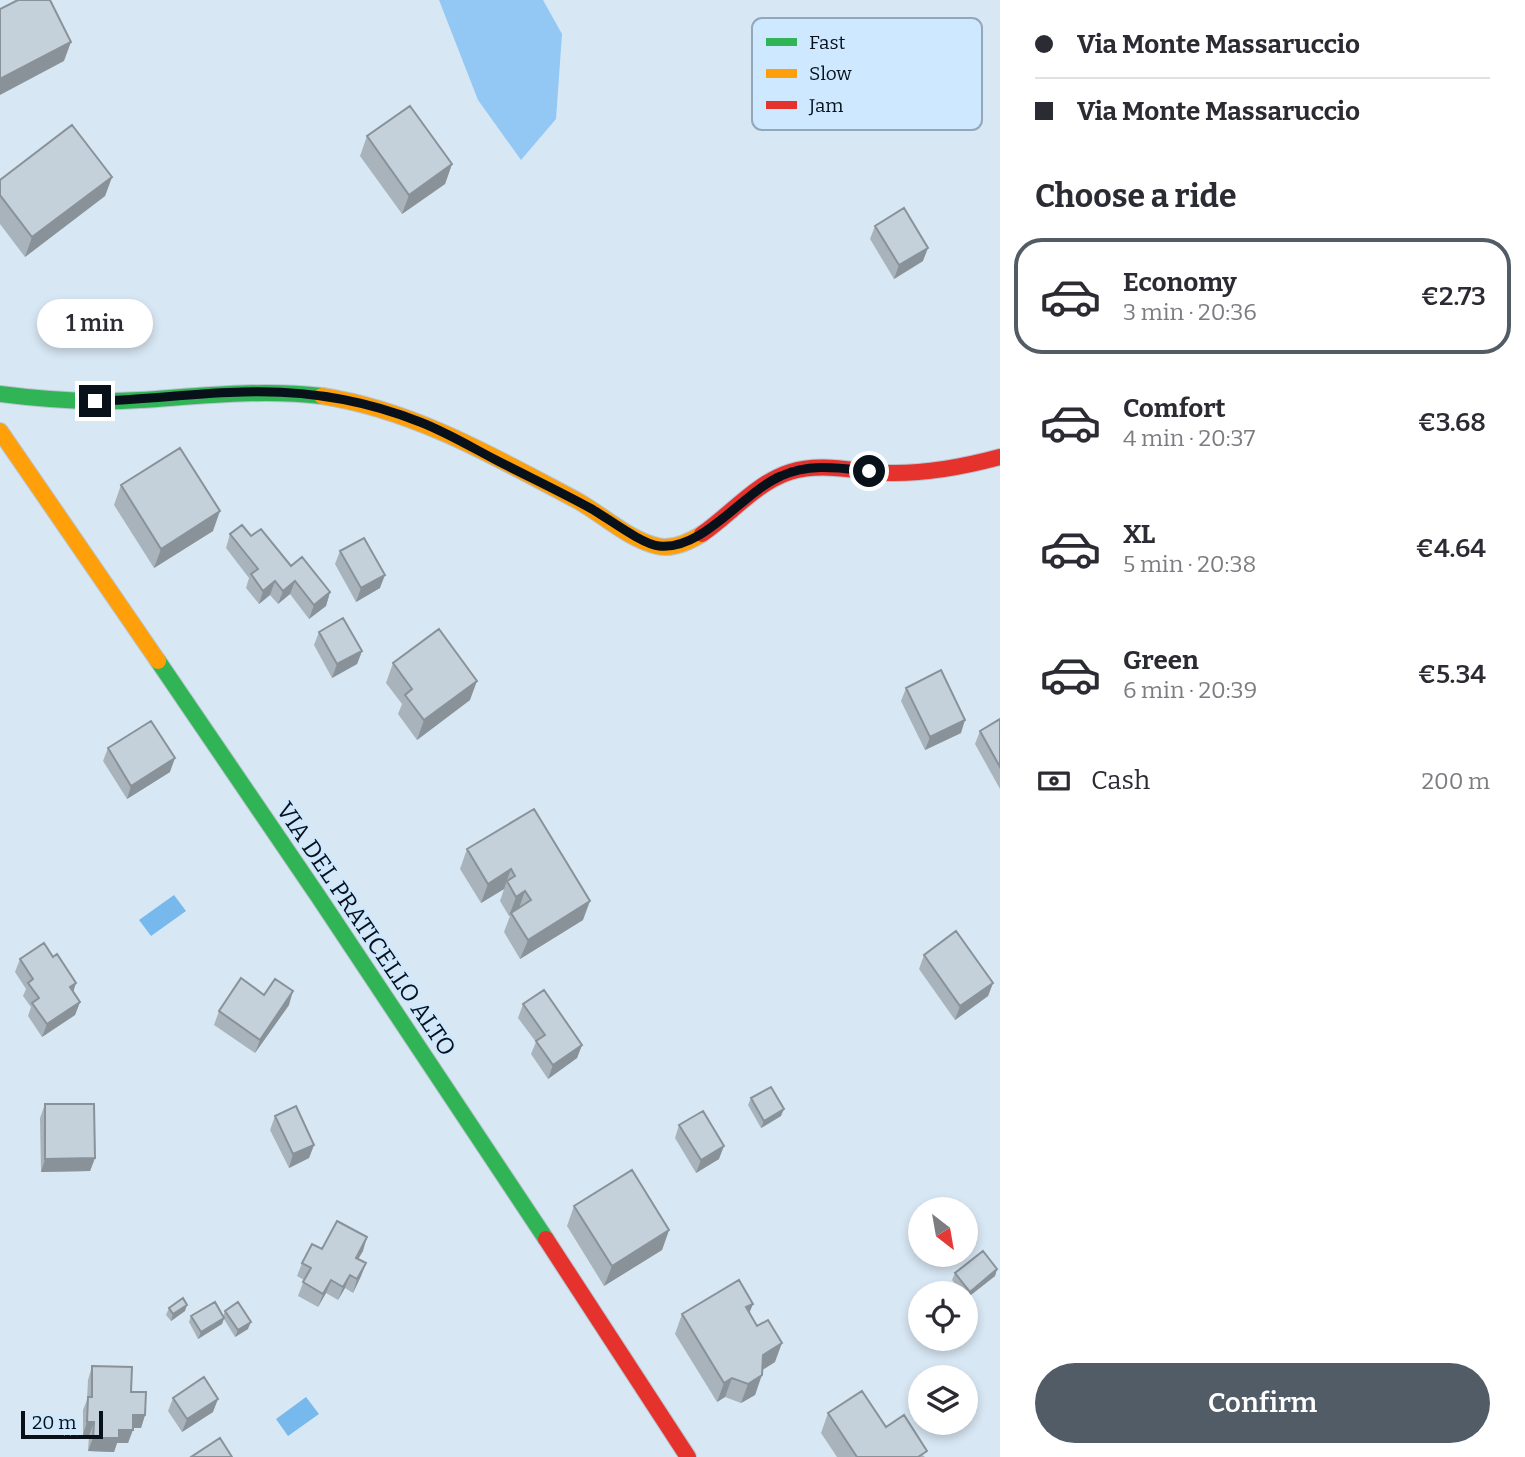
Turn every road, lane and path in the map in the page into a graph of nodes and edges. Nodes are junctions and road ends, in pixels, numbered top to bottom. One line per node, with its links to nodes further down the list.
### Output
1 (0, 394): 3 (street)
2 (0, 431): 4 (street, VIA DEL PRATICELLO ALTO)
3 (1000, 457)
4 (688, 1457)

